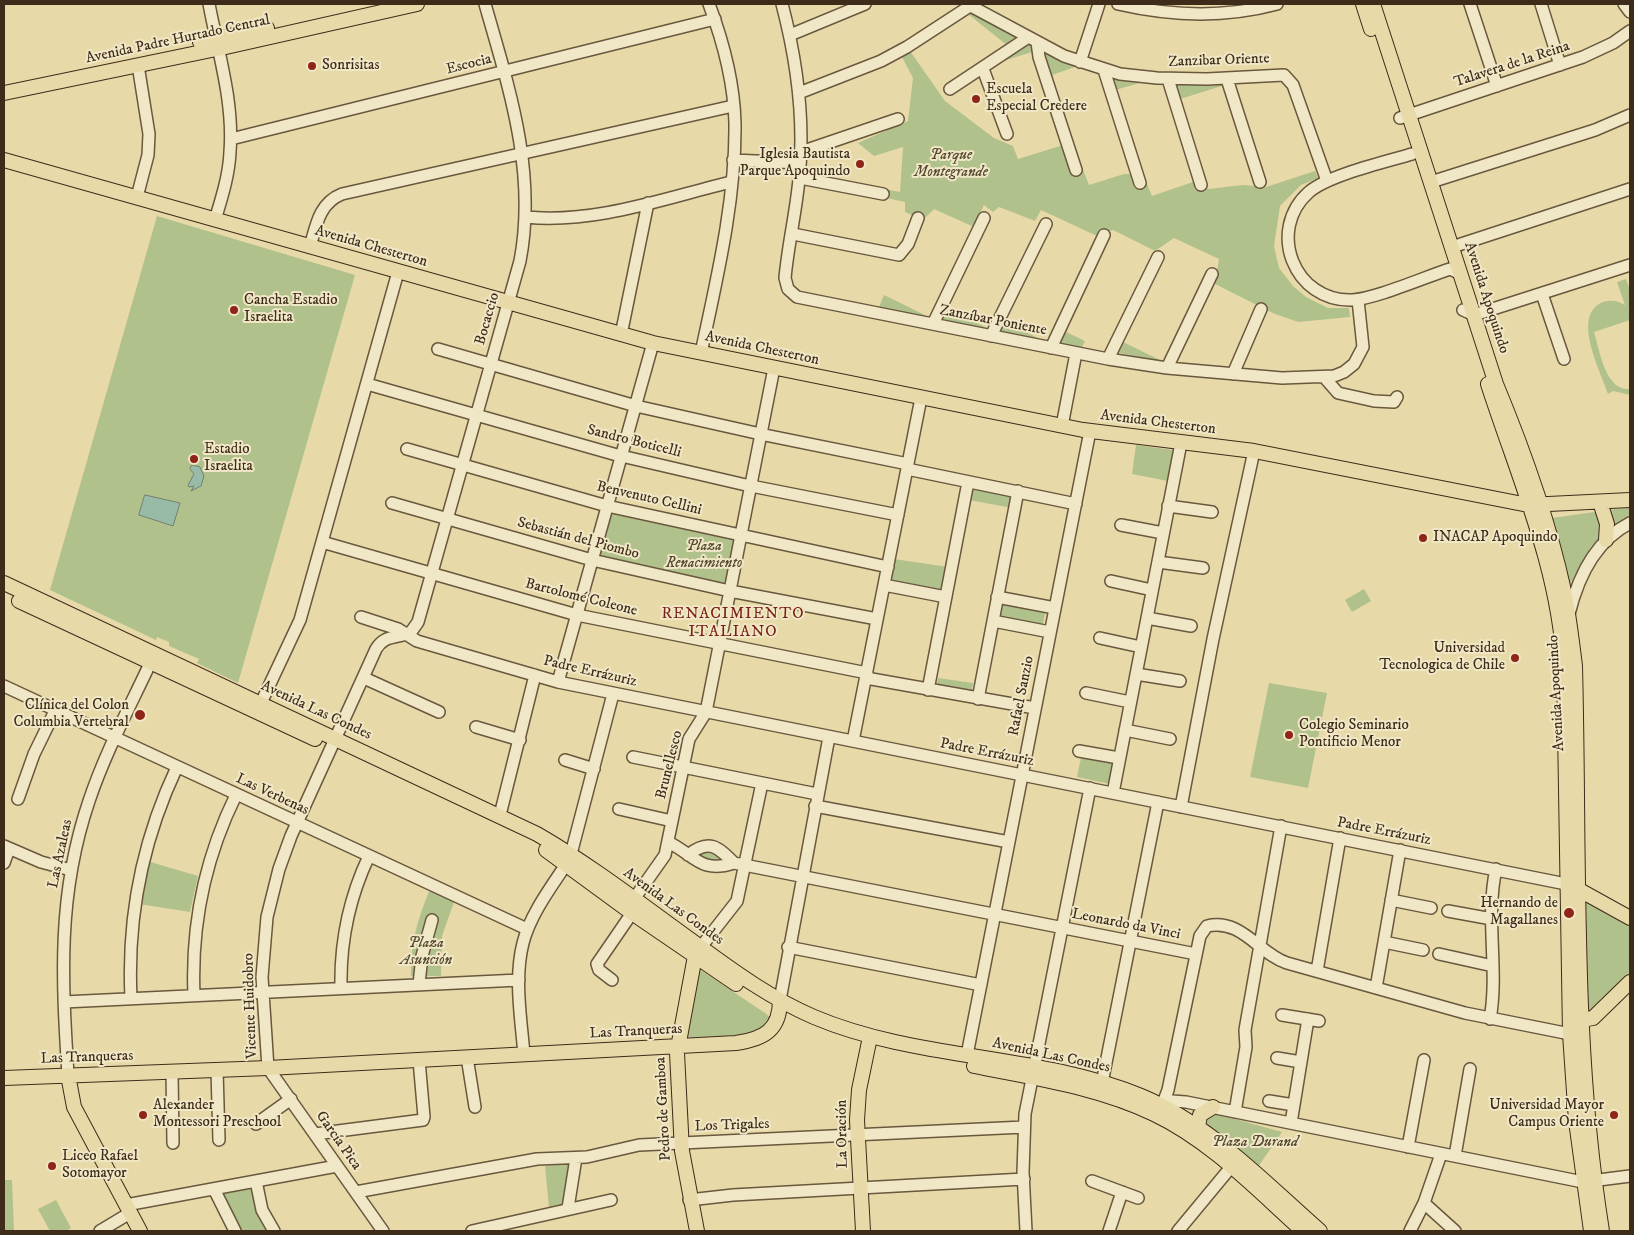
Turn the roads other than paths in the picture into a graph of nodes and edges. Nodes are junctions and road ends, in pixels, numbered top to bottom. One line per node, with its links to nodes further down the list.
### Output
1 (209, 4): 23 (street)
2 (378, 4): 23 (main road, Avenida Padre Hurtado Central)
3 (417, 4): 23 (main road, Avenida Padre Hurtado Central)
4 (485, 4): 29 (street, Bocaccio)
5 (709, 4): 19 (street)
6 (782, 4): 21 (street)
7 (865, 4): 21 (street)
8 (1099, 4): 24 (street)
9 (1118, 4): 17 (street)
10 (1277, 4): 17 (street)
11 (1362, 4): 39 (main road, Avenida Apoquindo)
12 (1373, 4): 39 (main road, Avenida Apoquindo)
13 (1470, 4): 33 (street)
14 (1541, 4): 26 (street)
15 (1624, 4): 18 (street)
16 (969, 5): 22 (street, Zanzibar Oriente); 36 (street)
17 (1265, 5)
18 (1630, 12)
19 (715, 19): 29 (street, Escocia); 37 (street)
20 (1630, 31): 26 (street, Talavera de la Reina)
21 (790, 35): 36 (street)
22 (1032, 40): 24 (street, Zanzibar Oriente); 27 (street); 48 (street)
23 (217, 44): 25 (main road, Avenida Padre Hurtado Central); 32 (main road, Avenida Padre Hurtado Central); 42 (street)
24 (1080, 62): 28 (street, Zanzibar Oriente)
25 (138, 65): 35 (main road, Avenida Padre Hurtado Central); 58 (street)
26 (1560, 65): 33 (street, Talavera de la Reina)
27 (983, 69): 34 (street); 41 (street)
28 (1104, 70): 30 (street, Zanzibar Oriente); 54 (street)
29 (504, 72): 42 (street, Escocia); 43 (street, Bocaccio)
30 (1168, 79): 31 (street, Zanzibar Oriente); 55 (street)
31 (1227, 79): 50 (street, Zanzibar Oriente); 52 (street)
32 (4, 83)
33 (1497, 86): 39 (street, Talavera de la Reina)
34 (950, 89)
35 (4, 92)
36 (800, 93): 45 (street)
37 (733, 106): 43 (street); 47 (street)
38 (1630, 115): 53 (street)
39 (1404, 116): 44 (main road, Avenida Apoquindo); 53 (main road, Avenida Apoquindo)
40 (898, 119): 45 (street)
41 (1007, 134)
42 (231, 139): 63 (street)
43 (523, 153): 60 (street, Bocaccio); 67 (street)
44 (1412, 154): 50 (street); 72 (main road, Avenida Apoquindo)
45 (801, 158): 47 (street); 49 (street, Zanzíbar Poniente)
46 (4, 160): 58 (main road, Avenida Chesterton)
47 (733, 160): 51 (street)
48 (1076, 170)
49 (800, 178): 57 (street); 65 (street, Zanzíbar Poniente)
50 (1327, 181): 75 (street)
51 (731, 182): 59 (street); 85 (street)
52 (1260, 182)
53 (1430, 182): 68 (main road, Avenida Apoquindo)
54 (1140, 183)
55 (1201, 185)
56 (1630, 189): 68 (street)
57 (883, 194)
58 (137, 198): 63 (main road, Avenida Chesterton)
59 (648, 203): 60 (street); 80 (street)
60 (526, 217): 76 (street, Bocaccio)
61 (918, 218): 65 (street)
62 (984, 218): 79 (street)
63 (215, 220): 67 (main road, Avenida Chesterton)
64 (1046, 224): 81 (street)
65 (793, 234): 79 (street, Zanzíbar Poniente)
66 (1104, 235): 83 (street)
67 (310, 246): 71 (main road, Avenida Chesterton)
68 (1452, 247): 72 (main road, Avenida Apoquindo)
69 (1158, 257): 87 (street)
70 (1630, 265): 74 (street)
71 (398, 272): 76 (main road, Avenida Chesterton); 94 (street)
72 (1455, 272): 75 (street); 78 (main road, Avenida Apoquindo)
73 (1212, 274): 91 (street)
74 (1542, 294): 78 (street); 88 (street)
75 (1358, 300): 93 (street, Zanzíbar Poniente)
76 (509, 303): 80 (main road, Avenida Chesterton); 89 (street, Bocaccio)
77 (1261, 309): 92 (street)
78 (1469, 313): 115 (main road, Avenida Apoquindo)
79 (933, 324): 81 (street, Zanzíbar Poniente)
80 (621, 334): 82 (main road, Avenida Chesterton)
81 (991, 336): 83 (street, Zanzíbar Poniente)
82 (653, 344): 85 (main road, Avenida Chesterton); 97 (street)
83 (1050, 348): 86 (street, Zanzíbar Poniente)
84 (438, 349): 89 (street)
85 (701, 353): 90 (main road, Avenida Chesterton)
86 (1076, 353): 87 (street, Zanzíbar Poniente); 99 (street)
87 (1108, 359): 91 (street, Zanzíbar Poniente)
88 (1564, 359)
89 (491, 365): 97 (street); 98 (street, Bocaccio)
90 (774, 368): 96 (main road, Avenida Chesterton); 101 (street, Brunellesco)
91 (1168, 368): 92 (street, Zanzíbar Poniente)
92 (1233, 374): 93 (street, Zanzíbar Poniente)
93 (1324, 377): 95 (street)
94 (366, 384): 98 (street, Sandro Boticelli); 126 (street)
95 (1397, 397)
96 (921, 398): 99 (main road, Avenida Chesterton); 107 (street)
97 (636, 406): 101 (street); 105 (street)
98 (477, 415): 105 (street, Sandro Boticelli); 106 (street, Bocaccio)
99 (1062, 426): 100 (main road, Avenida Chesterton)
100 (1090, 431): 102 (main road, Avenida Chesterton); 114 (street, Rafael Sanzio)
101 (761, 434): 107 (street); 109 (street, Brunellesco)
102 (1181, 443): 104 (main road, Avenida Chesterton); 117 (street)
103 (407, 449): 106 (street, Benvenuto Cellini)
104 (1254, 451): 115 (main road, Avenida Chesterton); 197 (street)
105 (621, 456): 109 (street, Sandro Boticelli); 116 (street)
106 (462, 465): 116 (street, Benvenuto Cellini); 120 (street, Bocaccio)
107 (908, 467): 108 (street); 119 (street)
108 (968, 482): 110 (street); 138 (street)
109 (751, 486): 119 (street, Sandro Boticelli); 124 (street, Brunellesco)
110 (1018, 491): 114 (street); 139 (street)
111 (1630, 500): 112 (main road, Avenida Chesterton)
112 (1600, 502): 115 (main road, Avenida Chesterton); 125 (main road)
113 (392, 503): 120 (street, Sebastián del Piombo)
114 (1076, 504): 140 (street, Rafael Sanzio)
115 (1533, 505): 142 (main road, Avenida Apoquindo); 158 (main road, Avenida Apoquindo)
116 (607, 506): 124 (street, Benvenuto Cellini); 127 (street)
117 (1168, 506): 118 (street); 123 (street)
118 (1212, 512)
119 (898, 516): 129 (street)
120 (447, 519): 127 (street, Sebastián del Piombo); 131 (street, Bocaccio)
121 (1630, 523): 125 (street)
122 (1120, 525): 123 (street)
123 (1163, 532): 128 (street)
124 (741, 536): 129 (street, Benvenuto Cellini); 136 (street, Brunellesco)
125 (1606, 540): 142 (street)
126 (322, 542): 131 (street, Bartolomé Coleone); 168 (street)
127 (592, 560): 136 (street, Sebastián del Piombo); 141 (street)
128 (1158, 562): 130 (street); 135 (street)
129 (888, 566): 134 (street)
130 (1203, 568)
131 (431, 574): 141 (street, Bartolomé Coleone); 149 (street, Bocaccio)
132 (1111, 581): 135 (street)
133 (4, 583): 153 (main road, Avenida Las Condes)
134 (884, 586): 138 (street); 145 (street)
135 (1152, 590): 144 (street)
136 (730, 591): 145 (street, Sebastián del Piombo); 151 (street, Brunellesco)
137 (4, 594): 153 (main road, Avenida Las Condes)
138 (946, 597): 162 (street)
139 (997, 597): 140 (street); 146 (street)
140 (1055, 608): 148 (street, Rafael Sanzio)
141 (577, 614): 151 (street, Bartolomé Coleone); 160 (street)
142 (1569, 616): 165 (main road, Avenida Apoquindo)
143 (361, 617): 149 (street)
144 (1147, 618): 147 (street); 152 (street)
145 (877, 619): 156 (street)
146 (992, 621): 148 (street); 166 (street)
147 (1191, 626)
148 (1050, 632): 169 (street, Rafael Sanzio)
149 (407, 634): 155 (street, Padre Errázuriz); 157 (street)
150 (1100, 638): 152 (street)
151 (719, 644): 156 (street, Bartolomé Coleone); 172 (street, Brunellesco)
152 (1141, 647): 154 (street)
153 (153, 658): 168 (main road, Avenida Las Condes); 176 (street, Las Azaleas); 180 (main road, Avenida Las Condes)
154 (1136, 674): 159 (street); 167 (street)
155 (535, 675): 160 (street, Padre Errázuriz); 178 (street)
156 (866, 675): 162 (street, Bartolomé Coleone); 179 (street)
157 (364, 678): 171 (street); 180 (street)
158 (1564, 680): 165 (main road); 217 (main road, Avenida Apoquindo)
159 (1180, 681)
160 (558, 682): 164 (street, Padre Errázuriz)
161 (4, 686): 170 (street, Las Verbenas)
162 (928, 690): 166 (street, Bartolomé Coleone)
163 (1086, 693): 167 (street)
164 (613, 694): 172 (street, Padre Errázuriz); 187 (street)
165 (1576, 696): 217 (main road, Avenida Apoquindo)
166 (978, 699): 169 (street, Bartolomé Coleone)
167 (1130, 702): 174 (street)
168 (261, 703): 180 (main road, Avenida Las Condes)
169 (1035, 708): 188 (street, Rafael Sanzio)
170 (55, 710): 176 (street, Las Verbenas); 194 (street)
171 (439, 712)
172 (706, 712): 175 (street, Padre Errázuriz); 186 (street, Brunellesco)
173 (476, 728): 178 (street)
174 (1125, 730): 177 (street); 183 (street)
175 (829, 737): 179 (street, Padre Errázuriz); 192 (street)
176 (115, 738): 185 (street, Las Verbenas); 214 (street, Las Azaleas)
177 (1170, 739)
178 (520, 740): 199 (street)
179 (853, 741): 188 (street, Padre Errázuriz)
180 (335, 743): 199 (main road, Avenida Las Condes); 201 (street, Vicente Huidobro); 210 (main road, Avenida Las Condes)
181 (1079, 751): 183 (street)
182 (633, 757): 186 (street)
183 (1119, 758): 191 (street)
184 (565, 760): 187 (street)
185 (176, 767): 193 (street, Las Verbenas); 248 (street)
186 (683, 767): 189 (street); 200 (street, Brunellesco)
187 (594, 769): 210 (street)
188 (1022, 775): 190 (street, Padre Errázuriz); 205 (street, Rafael Sanzio)
189 (762, 782): 192 (street); 213 (street)
190 (1090, 788): 191 (street, Padre Errázuriz); 227 (street)
191 (1113, 793): 195 (street, Padre Errázuriz)
192 (817, 794): 196 (street)
193 (236, 795): 201 (street, Las Verbenas); 247 (street)
194 (18, 800)
195 (1158, 802): 197 (street, Padre Errázuriz); 229 (street)
196 (814, 806): 205 (street); 216 (street)
197 (1181, 806): 202 (street, Padre Errázuriz)
198 (619, 809): 200 (street)
199 (500, 815): 210 (main road, Avenida Las Condes)
200 (672, 821): 204 (street, Brunellesco)
201 (297, 823): 209 (street, Las Verbenas); 246 (street, Vicente Huidobro)
202 (1281, 826): 203 (street, Padre Errázuriz); 231 (street)
203 (1340, 838): 207 (street, Padre Errázuriz); 238 (street)
204 (668, 842): 208 (street, Leonardo da Vinci); 218 (street, Brunellesco)
205 (1009, 842): 223 (street, Rafael Sanzio)
206 (7, 848): 211 (street); 214 (street)
207 (1400, 850): 215 (street, Padre Errázuriz); 219 (street)
208 (688, 855): 212 (street, Leonardo da Vinci); 212 (street)
209 (368, 856): 228 (street, Las Verbenas); 244 (street)
210 (569, 859): 218 (main road, Avenida Las Condes); 222 (main road, Avenida Las Condes); 228 (street)
211 (4, 863)
212 (734, 863): 213 (street, Leonardo da Vinci)
213 (746, 865): 216 (street, Leonardo da Vinci); 234 (street)
214 (71, 870): 249 (street, Las Azaleas)
215 (1496, 870): 217 (street, Padre Errázuriz); 225 (street)
216 (801, 876): 223 (street, Leonardo da Vinci); 232 (street)
217 (1573, 887): 224 (main road); 250 (main road, Avenida Apoquindo); 254 (main road, Avenida Apoquindo)
218 (634, 899): 234 (main road, Avenida Las Condes)
219 (1391, 900): 220 (street); 230 (street)
220 (1431, 908)
221 (1448, 911): 225 (street)
222 (632, 914): 234 (main road, Avenida Las Condes); 240 (street)
223 (994, 914): 227 (street, Leonardo da Vinci); 243 (street, Rafael Sanzio)
224 (1630, 918)
225 (1492, 919): 237 (street)
226 (432, 920): 242 (street)
227 (1062, 928): 229 (street, Leonardo da Vinci); 269 (street)
228 (527, 929): 239 (street)
229 (1129, 941): 235 (street, Leonardo da Vinci); 272 (street)
230 (1384, 942): 233 (street); 245 (street)
231 (1261, 945): 235 (street, Leonardo da Vinci); 238 (street, Leonardo da Vinci); 279 (street)
232 (788, 947): 243 (street); 251 (street)
233 (1422, 950)
234 (698, 952): 251 (main road, Avenida Las Condes); 257 (main road, Pedro de Gamboa)
235 (1196, 954): 276 (street)
236 (1440, 954): 237 (street)
237 (1493, 966): 253 (street)
238 (1317, 971): 245 (street, Leonardo da Vinci)
239 (520, 980): 242 (street); 258 (street)
240 (612, 980)
241 (1630, 982): 254 (main road)
242 (419, 984): 244 (street)
243 (980, 985): 259 (street, Rafael Sanzio)
244 (341, 988): 246 (street)
245 (1376, 988): 253 (street, Leonardo da Vinci)
246 (263, 992): 247 (street); 265 (street, Vicente Huidobro)
247 (194, 995): 248 (street)
248 (131, 998): 249 (street)
249 (64, 1002): 270 (street, Las Azaleas)
250 (1569, 1002): 254 (main road); 255 (main road, Avenida Apoquindo)
251 (780, 1006): 256 (main road, Avenida Las Condes); 257 (main road, Las Tranqueras)
252 (1282, 1015): 264 (street)
253 (1490, 1019): 255 (street, Leonardo da Vinci)
254 (1582, 1020): 299 (main road, Avenida Apoquindo)
255 (1570, 1034): 299 (main road, Avenida Apoquindo)
256 (869, 1041): 259 (main road, Avenida Las Condes); 269 (main road, Avenida Las Condes); 285 (main road, La Oración)
257 (677, 1046): 258 (main road, Las Tranqueras); 287 (main road, Pedro de Gamboa)
258 (524, 1054): 260 (main road, Las Tranqueras)
259 (967, 1055): 269 (main road, Avenida Las Condes)
260 (467, 1057): 262 (main road, Las Tranqueras); 277 (street)
261 (1277, 1058): 264 (street)
262 (419, 1060): 265 (main road, Las Tranqueras); 284 (street)
263 (1424, 1060): 289 (street)
264 (1301, 1062): 275 (street)
265 (268, 1068): 267 (main road, Las Tranqueras); 273 (street, García Pica)
266 (1470, 1069): 291 (street)
267 (217, 1070): 268 (main road, Las Tranqueras); 286 (street)
268 (172, 1072): 270 (main road, Las Tranqueras); 288 (street)
269 (1034, 1073): 272 (main road, Avenida Las Condes); 283 (street); 293 (main road, Avenida Las Condes)
270 (64, 1076): 271 (main road, Las Tranqueras); 309 (main road)
271 (4, 1078)
272 (1102, 1083): 276 (main road, Avenida Las Condes)
273 (291, 1100): 281 (street); 284 (street, García Pica)
274 (1269, 1101): 275 (street)
275 (1294, 1105): 280 (street)
276 (1162, 1106): 278 (street); 282 (main road, Avenida Las Condes)
277 (475, 1107)
278 (1213, 1107): 279 (street); 282 (main road)
279 (1235, 1112): 280 (street)
280 (1291, 1123): 289 (street)
281 (256, 1124)
282 (1198, 1127): 293 (main road, Avenida Las Condes)
283 (1024, 1128): 285 (street, Los Trigales); 296 (street)
284 (315, 1134): 294 (street, García Pica)
285 (857, 1136): 287 (street, Los Trigales); 300 (main road, La Oración)
286 (219, 1140)
287 (681, 1143): 292 (street, Los Trigales); 306 (main road, Pedro de Gamboa)
288 (173, 1144)
289 (1408, 1147): 290 (street)
290 (1441, 1154): 291 (street); 307 (street)
291 (1455, 1156): 299 (street)
292 (576, 1158): 302 (street, Los Trigales); 308 (street)
293 (1235, 1163): 320 (street); 321 (main road, Avenida Las Condes); 322 (main road, Avenida Las Condes)
294 (337, 1166): 297 (street); 302 (street, García Pica)
295 (1630, 1176): 299 (street)
296 (1024, 1179): 300 (street); 318 (street)
297 (256, 1181): 301 (street); 313 (street)
298 (1092, 1181): 303 (street)
299 (1589, 1182): 325 (main road, Avenida Apoquindo); 326 (main road, Avenida Apoquindo)
300 (861, 1187): 306 (street); 317 (main road, La Oración)
301 (214, 1189): 309 (street); 312 (street)
302 (356, 1192): 314 (street, García Pica)
303 (1122, 1192): 304 (street); 319 (street)
304 (1138, 1198)
305 (611, 1200): 308 (street)
306 (689, 1200): 316 (main road, Pedro de Gamboa)
307 (1424, 1203): 323 (street); 324 (street)
308 (568, 1208): 315 (street)
309 (128, 1209): 310 (street); 311 (main road)
310 (100, 1231)
311 (140, 1231)
312 (235, 1231)
313 (274, 1231)
314 (383, 1231)
315 (472, 1231)
316 (697, 1231)
317 (863, 1231)
318 (1026, 1231)
319 (1109, 1231)
320 (1178, 1231)
321 (1303, 1231)
322 (1320, 1231)
323 (1410, 1231)
324 (1455, 1231)
325 (1591, 1231)
326 (1602, 1231)

